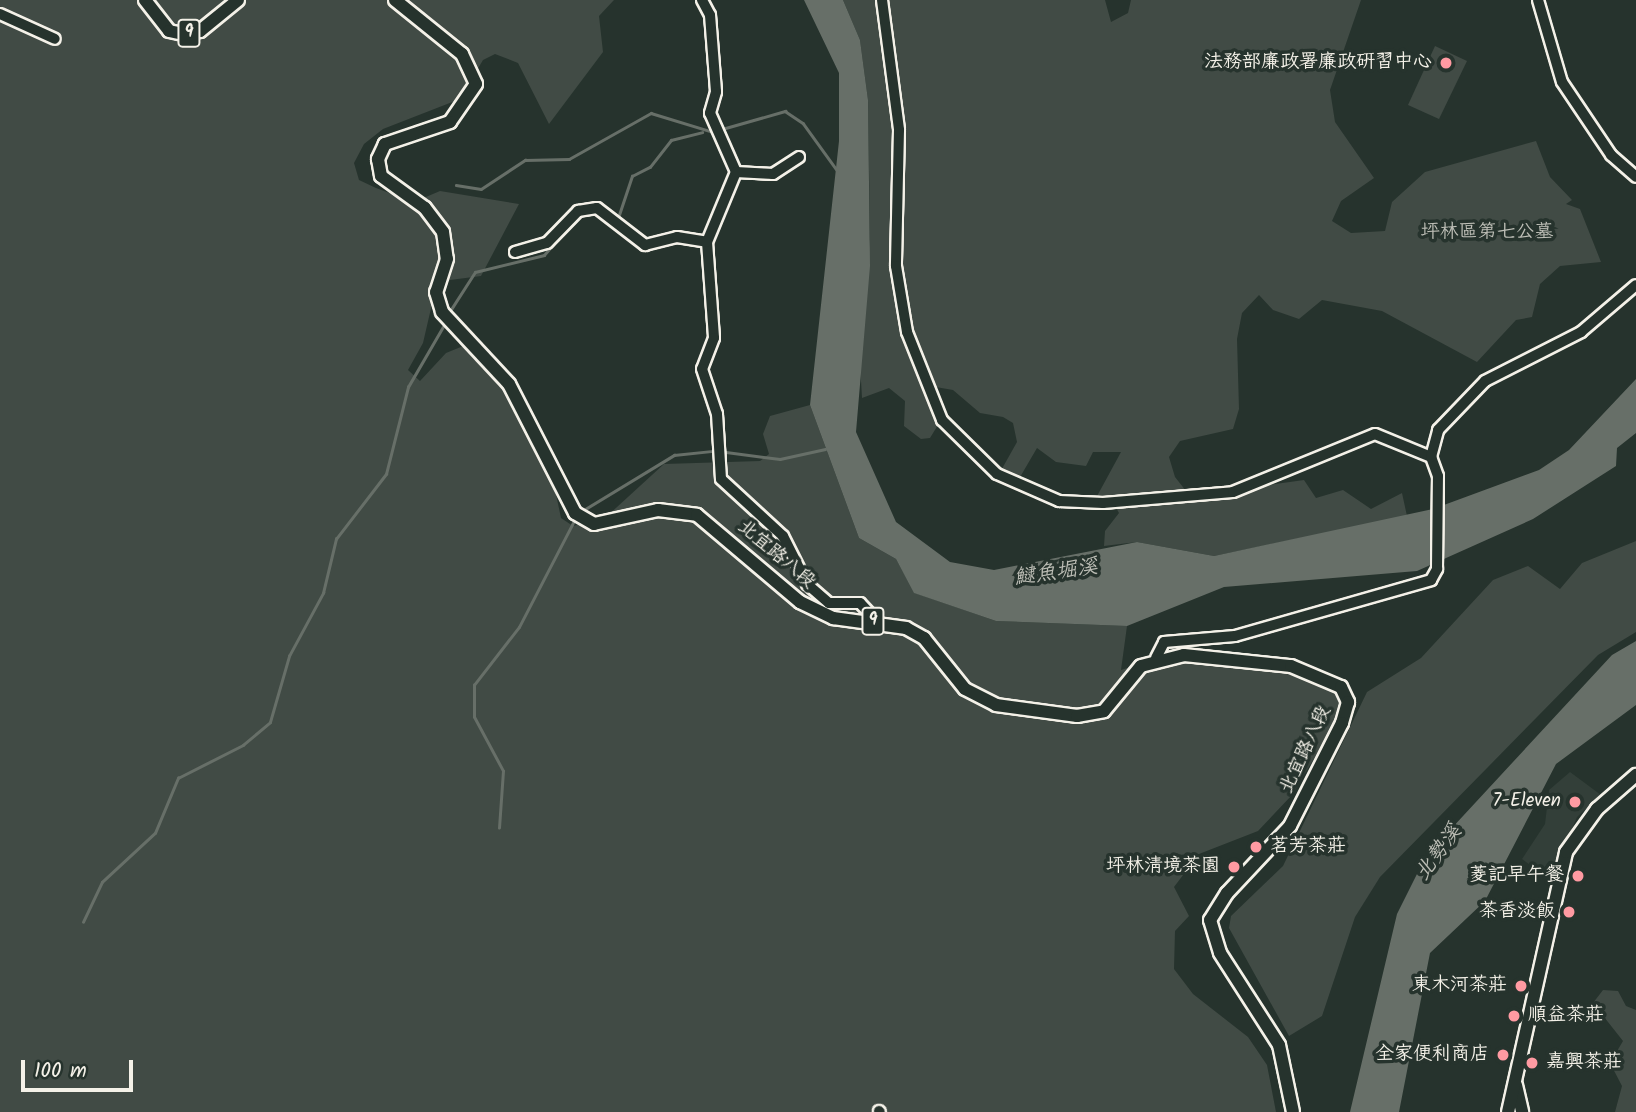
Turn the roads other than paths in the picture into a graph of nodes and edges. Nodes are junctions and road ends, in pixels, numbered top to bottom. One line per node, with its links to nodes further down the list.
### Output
1 (145, 0): 2 (main road, 9)
2 (238, 0)
3 (395, 0): 16 (main road, 北宜路八段 / 9)
4 (702, 0): 10 (street)
5 (883, 0): 15 (street)
6 (1538, 0): 11 (street)
7 (0, 14): 8 (street)
8 (55, 39)
9 (799, 157): 10 (street)
10 (736, 173): 12 (street)
11 (1636, 177)
12 (706, 242): 13 (street); 16 (street)
13 (515, 252)
14 (1636, 285): 15 (street)
15 (1432, 457): 17 (street)
16 (877, 621): 17 (main road, 北宜路八段 / 9)
17 (1156, 658): 20 (main road, 北宜路八段)
18 (1636, 775): 19 (main road)
19 (1515, 1083): 21 (main road); 22 (main road)
20 (1293, 1112)
21 (1508, 1112)
22 (1522, 1112)

